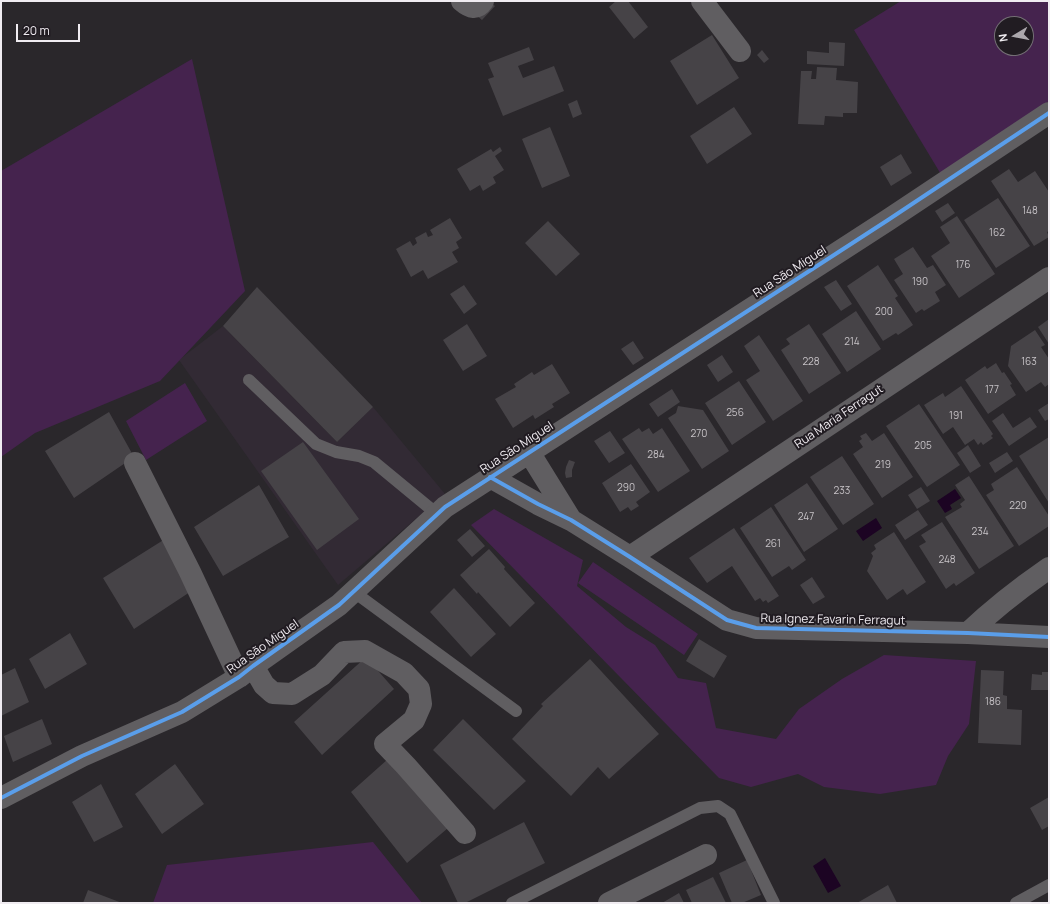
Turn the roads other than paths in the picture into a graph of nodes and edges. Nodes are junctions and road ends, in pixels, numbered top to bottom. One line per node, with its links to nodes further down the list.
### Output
1 (462, 1): 2 (street)
2 (483, 1)
3 (702, 1): 4 (street)
4 (740, 51)
5 (1049, 113): 8 (street, Rua São Miguel)
6 (1049, 278): 13 (street, Rua Maria Ferragut)
7 (249, 380): 11 (lane)
8 (529, 452): 10 (street, Rua São Miguel); 12 (street, Rua Ignez Favarin Ferragut)
9 (135, 463): 18 (street)
10 (490, 477): 11 (street, Rua São Miguel); 12 (street, Rua Ignez Favarin Ferragut)
11 (437, 514): 15 (street, Rua São Miguel)
12 (571, 520): 13 (street, Rua Ignez Favarin Ferragut)
13 (630, 557): 16 (street, Rua Ignez Favarin Ferragut)
14 (1049, 568): 16 (street)
15 (354, 592): 18 (street, Rua São Miguel); 19 (lane)
16 (968, 633): 17 (street, Rua Ignez Favarin Ferragut)
17 (1049, 637)
18 (246, 671): 20 (street, Rua São Miguel); 21 (street)
19 (516, 711)
20 (1, 798)
21 (465, 833)
22 (706, 855): 25 (street)
23 (1049, 885): 27 (lane)
24 (512, 903): 26 (lane)
25 (609, 903)
26 (774, 903)
27 (1016, 903)

